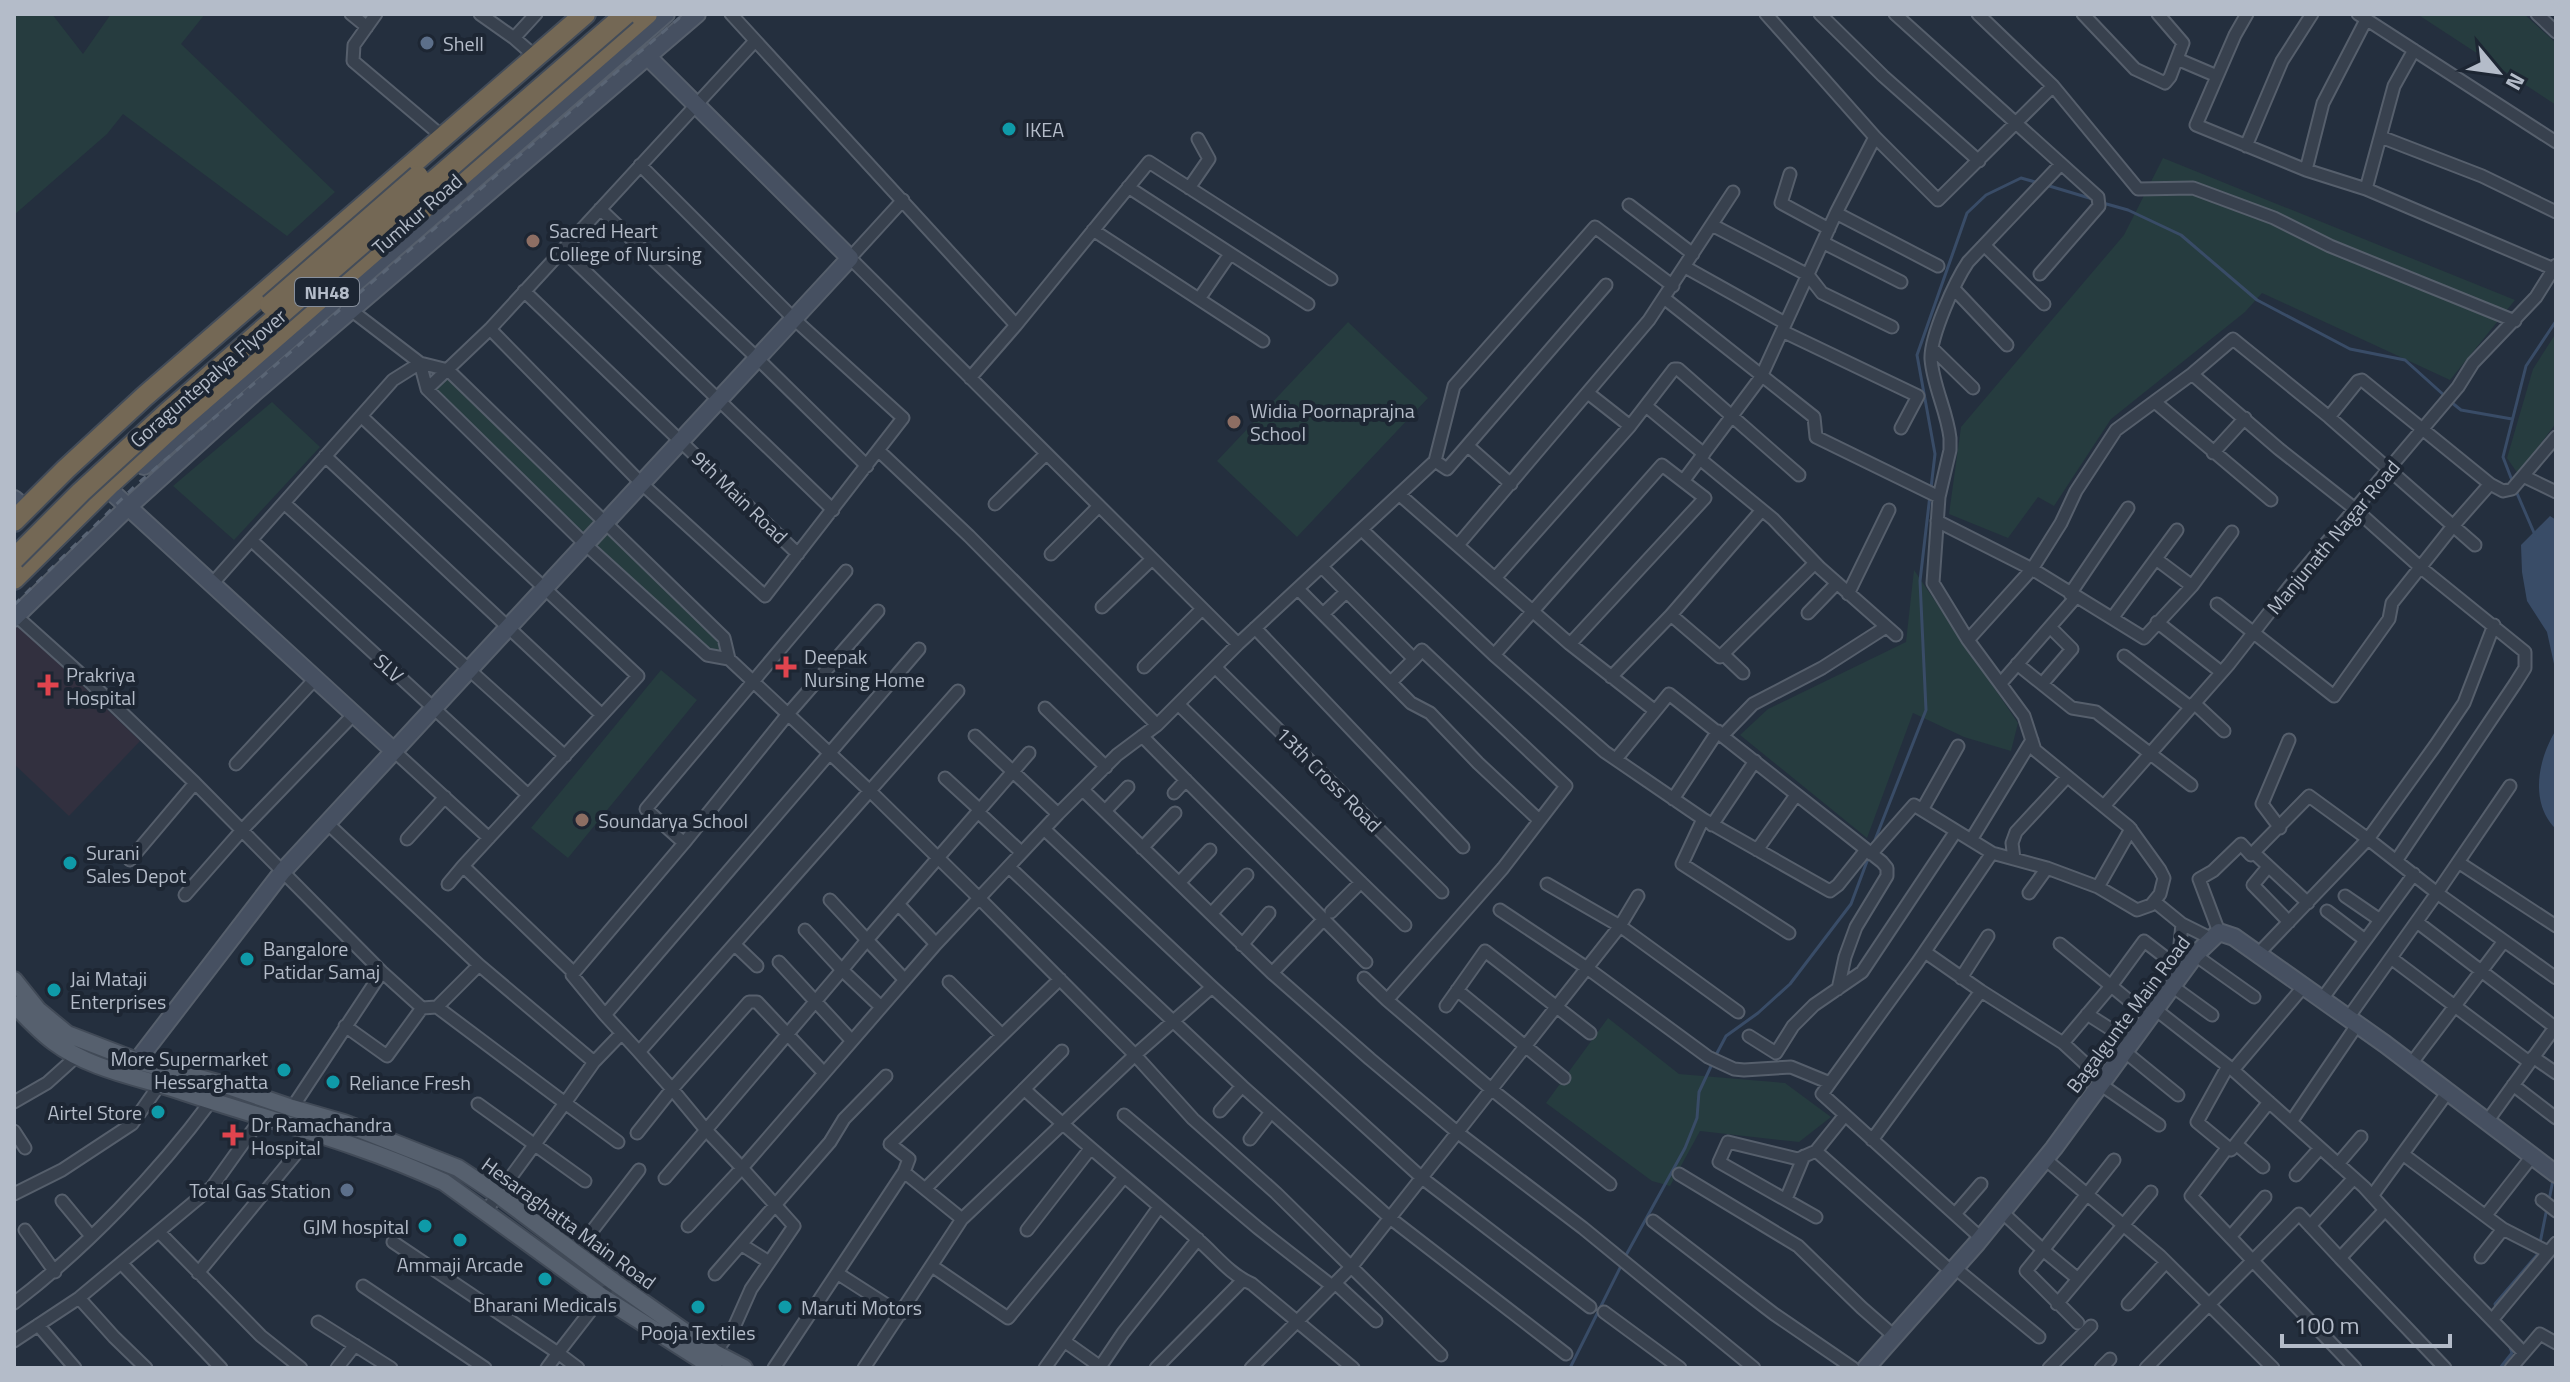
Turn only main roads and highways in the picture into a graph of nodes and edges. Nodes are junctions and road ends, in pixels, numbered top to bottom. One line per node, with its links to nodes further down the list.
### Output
1 (585, 14): 5 (highway, Tumkur Road / NH48)
2 (605, 14): 8 (highway, Goraguntepalya Flyover, bridge)
3 (626, 14): 9 (highway, Goraguntepalya Flyover, bridge)
4 (647, 14): 6 (highway, Tumkur Road / NH48)
5 (348, 220): 6 (highway); 7 (highway, Tumkur Road / NH48)
6 (374, 251): 10 (highway, Tumkur Road / NH48)
7 (16, 509)
8 (14, 541)
9 (14, 559)
10 (14, 579)
11 (14, 980): 13 (main road, Hesaraghatta Main Road)
12 (14, 1004): 13 (main road, Hesaraghatta Main Road)
13 (714, 1360): 14 (main road, Hesaraghatta Main Road)
14 (744, 1368)

